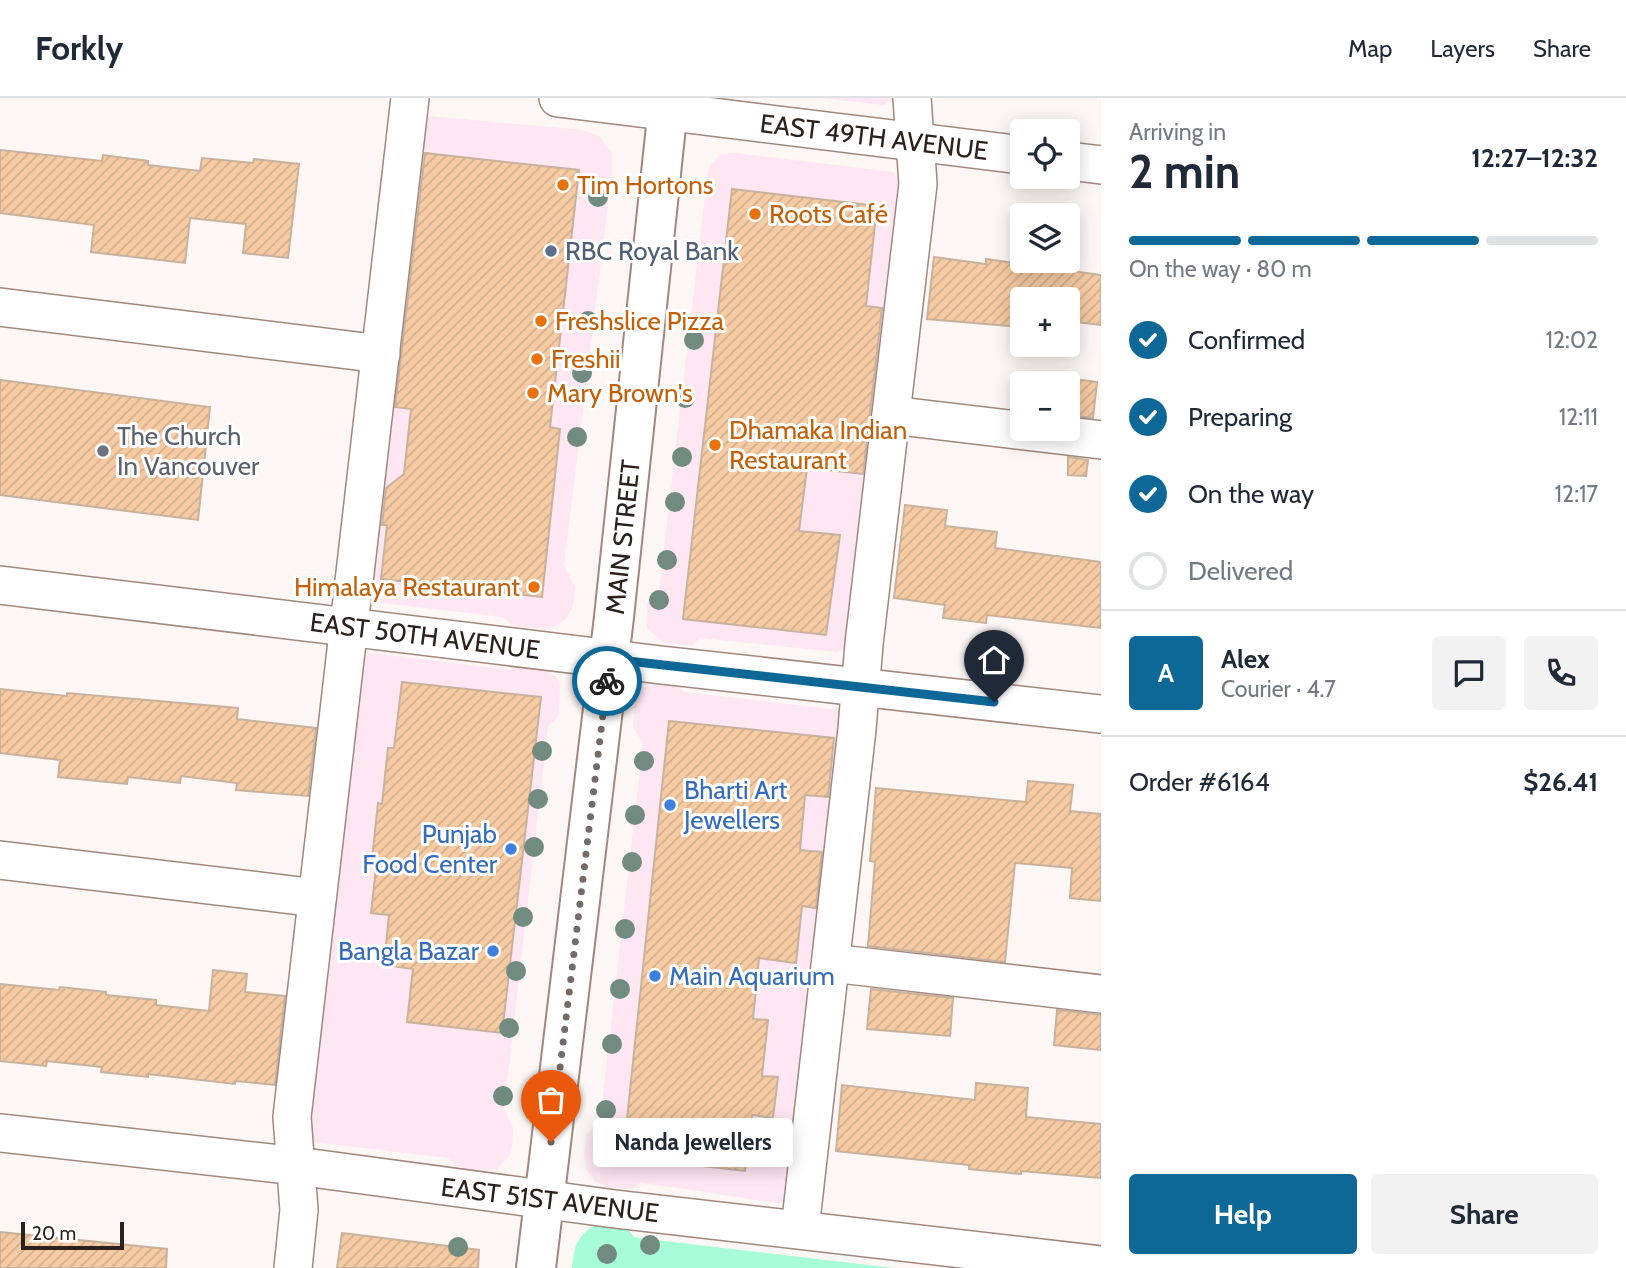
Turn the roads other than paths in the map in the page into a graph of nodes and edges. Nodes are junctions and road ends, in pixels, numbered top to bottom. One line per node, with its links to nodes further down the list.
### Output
1 (410, 98): 10 (street)
2 (558, 98): 4 (street, EAST 49TH AVENUE)
3 (912, 98): 5 (street)
4 (668, 105): 5 (street, EAST 49TH AVENUE); 15 (main road, MAIN STREET)
5 (915, 143): 6 (street, EAST 49TH AVENUE); 11 (street)
6 (1010, 154)
7 (1080, 162): 8 (street)
8 (1101, 165)
9 (0, 307): 10 (street)
10 (381, 354): 14 (street)
11 (891, 415): 12 (street); 16 (street)
12 (1101, 440)
13 (0, 585): 14 (street, EAST 50TH AVENUE)
14 (349, 627): 15 (street, EAST 50TH AVENUE); 19 (street)
15 (610, 659): 16 (street, EAST 50TH AVENUE); 24 (main road, MAIN STREET)
16 (861, 687): 17 (street, EAST 50TH AVENUE); 20 (street)
17 (1101, 714)
18 (0, 860): 19 (street)
19 (317, 898): 23 (street)
20 (831, 963): 21 (street); 25 (street)
21 (1101, 994)
22 (0, 1133): 23 (street, EAST 51ST AVENUE)
23 (297, 1166): 24 (street, EAST 51ST AVENUE); 27 (street)
24 (543, 1199): 25 (street, EAST 51ST AVENUE); 28 (main road, MAIN STREET)
25 (800, 1229): 26 (street, EAST 51ST AVENUE)
26 (1101, 1265)
27 (293, 1268)
28 (536, 1268)

